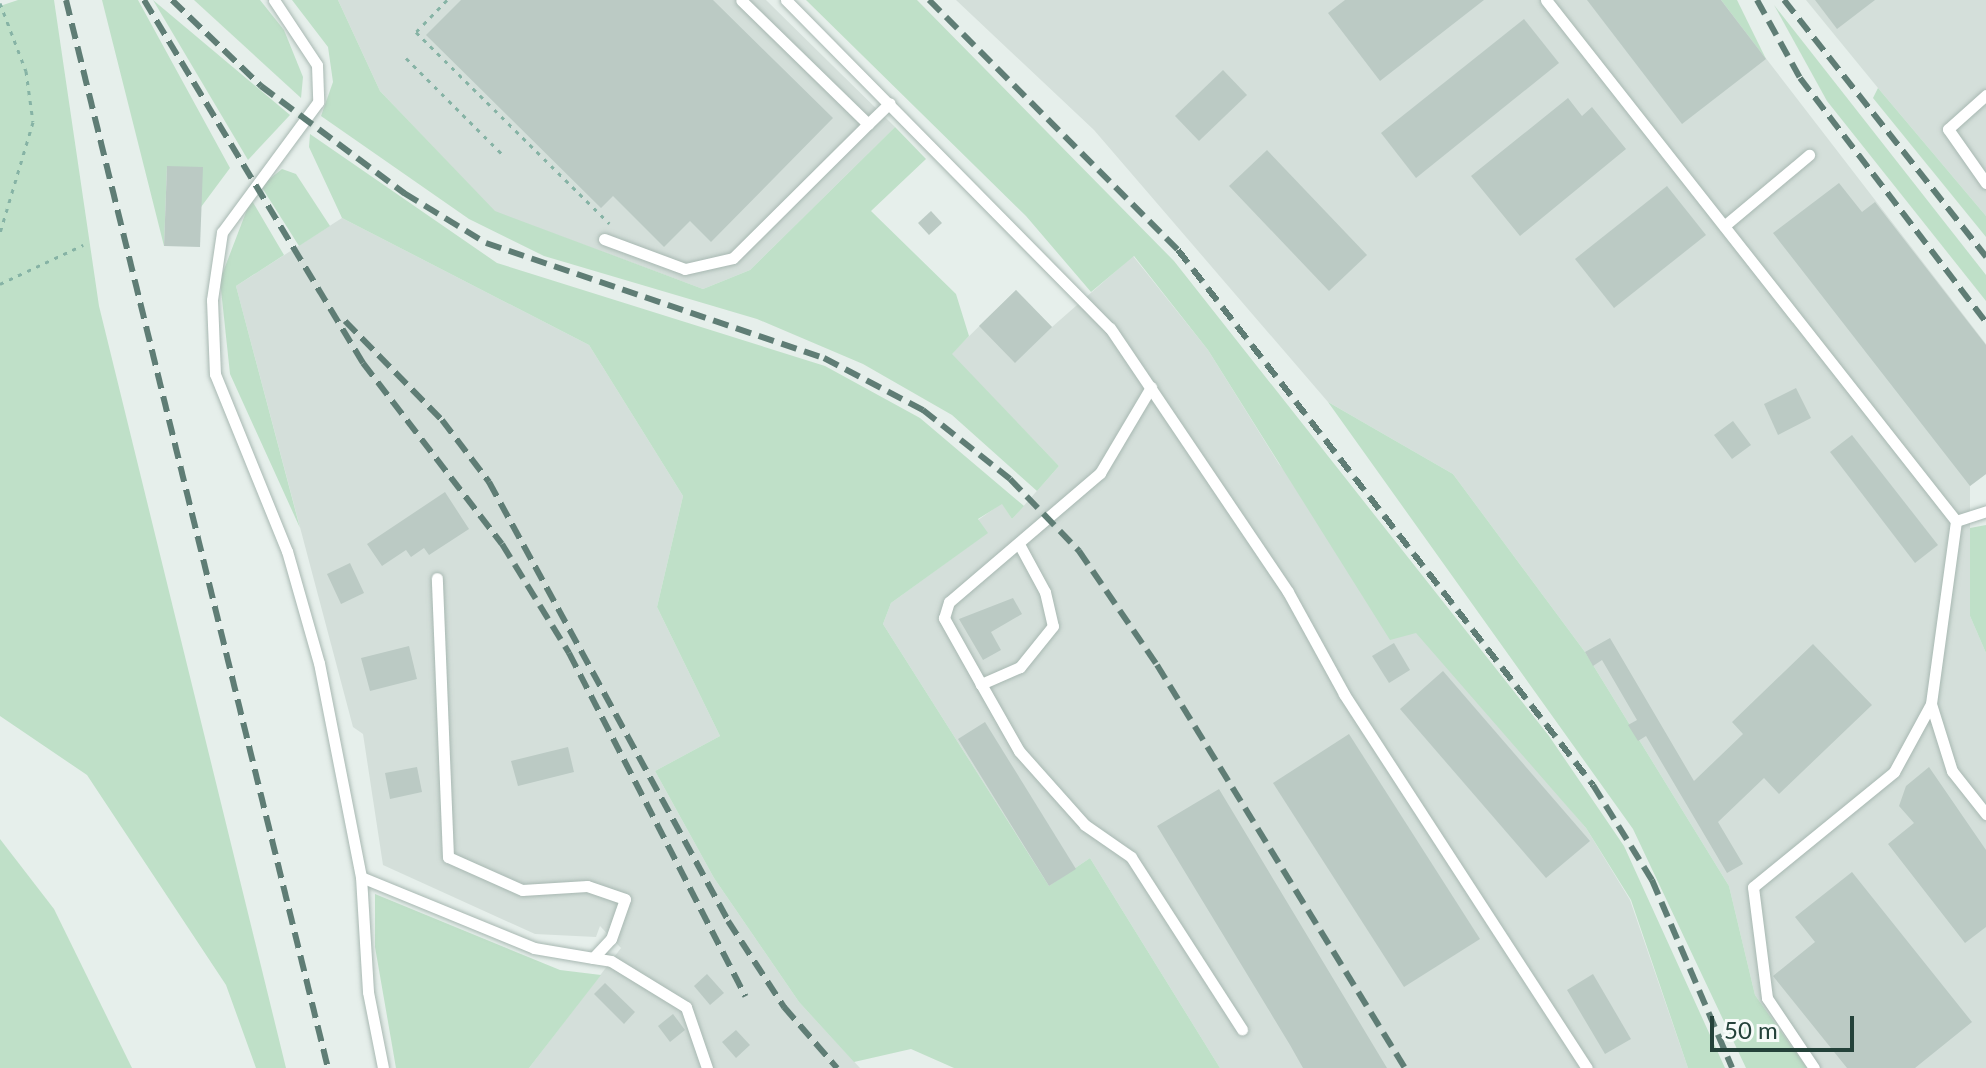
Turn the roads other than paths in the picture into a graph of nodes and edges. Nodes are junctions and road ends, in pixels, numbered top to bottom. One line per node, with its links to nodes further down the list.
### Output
1 (274, 0): 20 (lane)
2 (741, 0): 7 (lane)
3 (786, 0): 6 (lane)
4 (1546, 0): 10 (lane)
5 (1986, 95): 9 (lane)
6 (890, 103): 7 (lane); 12 (lane)
7 (868, 124): 11 (lane)
8 (1809, 155): 10 (lane)
9 (1986, 183)
10 (1724, 226): 14 (lane)
11 (604, 239)
12 (1151, 387): 15 (lane); 25 (lane)
13 (1986, 511): 14 (lane)
14 (1956, 521): 18 (lane)
15 (1019, 544): 17 (lane); 17 (lane)
16 (437, 578): 21 (lane)
17 (981, 684): 22 (lane)
18 (1931, 704): 19 (lane); 26 (lane)
19 (1986, 814)
20 (361, 877): 21 (lane); 23 (lane)
21 (593, 958): 24 (lane)
22 (1242, 1029)
23 (383, 1068)
24 (707, 1068)
25 (1587, 1068)
26 (1814, 1068)

